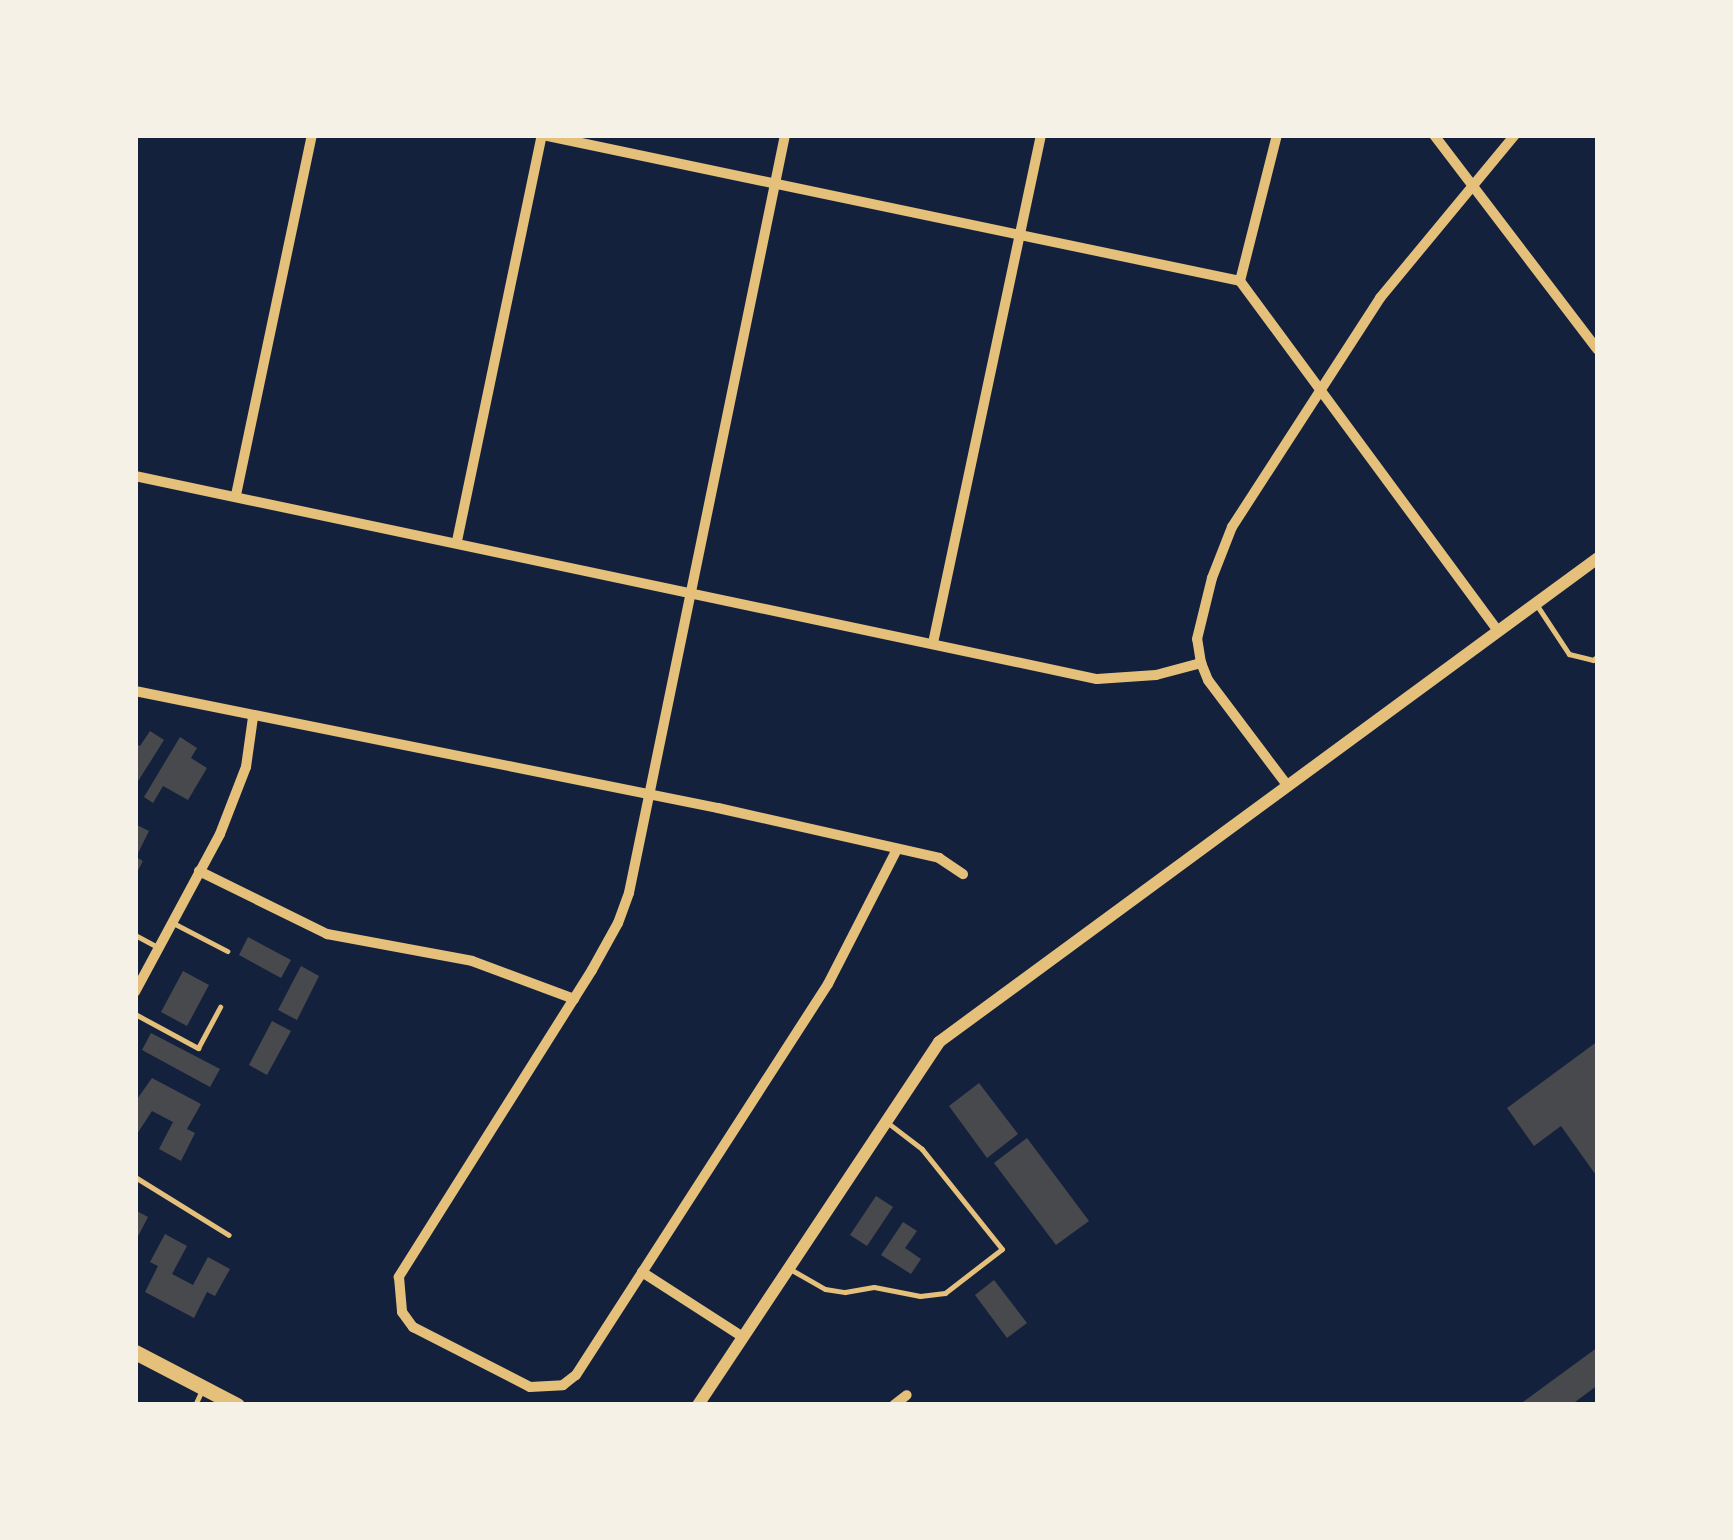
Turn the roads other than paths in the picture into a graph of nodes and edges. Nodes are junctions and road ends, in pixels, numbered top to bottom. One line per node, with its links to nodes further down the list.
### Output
1 (312, 135): 15 (street)
2 (542, 135): 8 (street); 16 (street)
3 (785, 135): 8 (street)
4 (1041, 135): 10 (street)
5 (1277, 135): 11 (street)
6 (1434, 135): 9 (street)
7 (1515, 135): 9 (street)
8 (774, 184): 10 (street); 18 (street)
9 (1472, 186): 12 (street); 13 (street)
10 (1019, 238): 11 (street); 21 (street)
11 (1240, 281): 13 (street)
12 (1598, 350)
13 (1321, 390): 20 (street); 23 (street)
14 (135, 476): 15 (street)
15 (236, 496): 16 (street)
16 (457, 541): 18 (street)
17 (1598, 558): 19 (street)
18 (690, 591): 21 (street); 27 (street)
19 (1536, 604): 20 (street); 22 (lane)
20 (1498, 631): 26 (street)
21 (933, 643): 23 (street)
22 (1598, 656)
23 (1201, 663): 26 (street)
24 (135, 691): 25 (street)
25 (254, 717): 27 (street); 29 (street)
26 (1287, 784): 39 (street)
27 (648, 794): 28 (street); 36 (street)
28 (897, 849): 30 (street); 43 (street)
29 (199, 872): 31 (street); 36 (street)
30 (963, 874)
31 (172, 922): 33 (street); 34 (lane)
32 (135, 935): 33 (lane)
33 (159, 948): 35 (street)
34 (227, 951)
35 (135, 992)
36 (574, 999): 43 (street)
37 (220, 1007): 38 (lane)
38 (135, 1014)
39 (886, 1122): 42 (street); 42 (lane)
40 (135, 1177): 41 (lane)
41 (229, 1235)
42 (789, 1268): 44 (street)
43 (642, 1272): 44 (street)
44 (744, 1337): 50 (street)
45 (135, 1352): 46 (main road)
46 (203, 1388): 48 (lane); 49 (main road)
47 (908, 1395): 51 (street)
48 (195, 1405)
49 (237, 1405)
50 (698, 1405)
51 (894, 1405)

